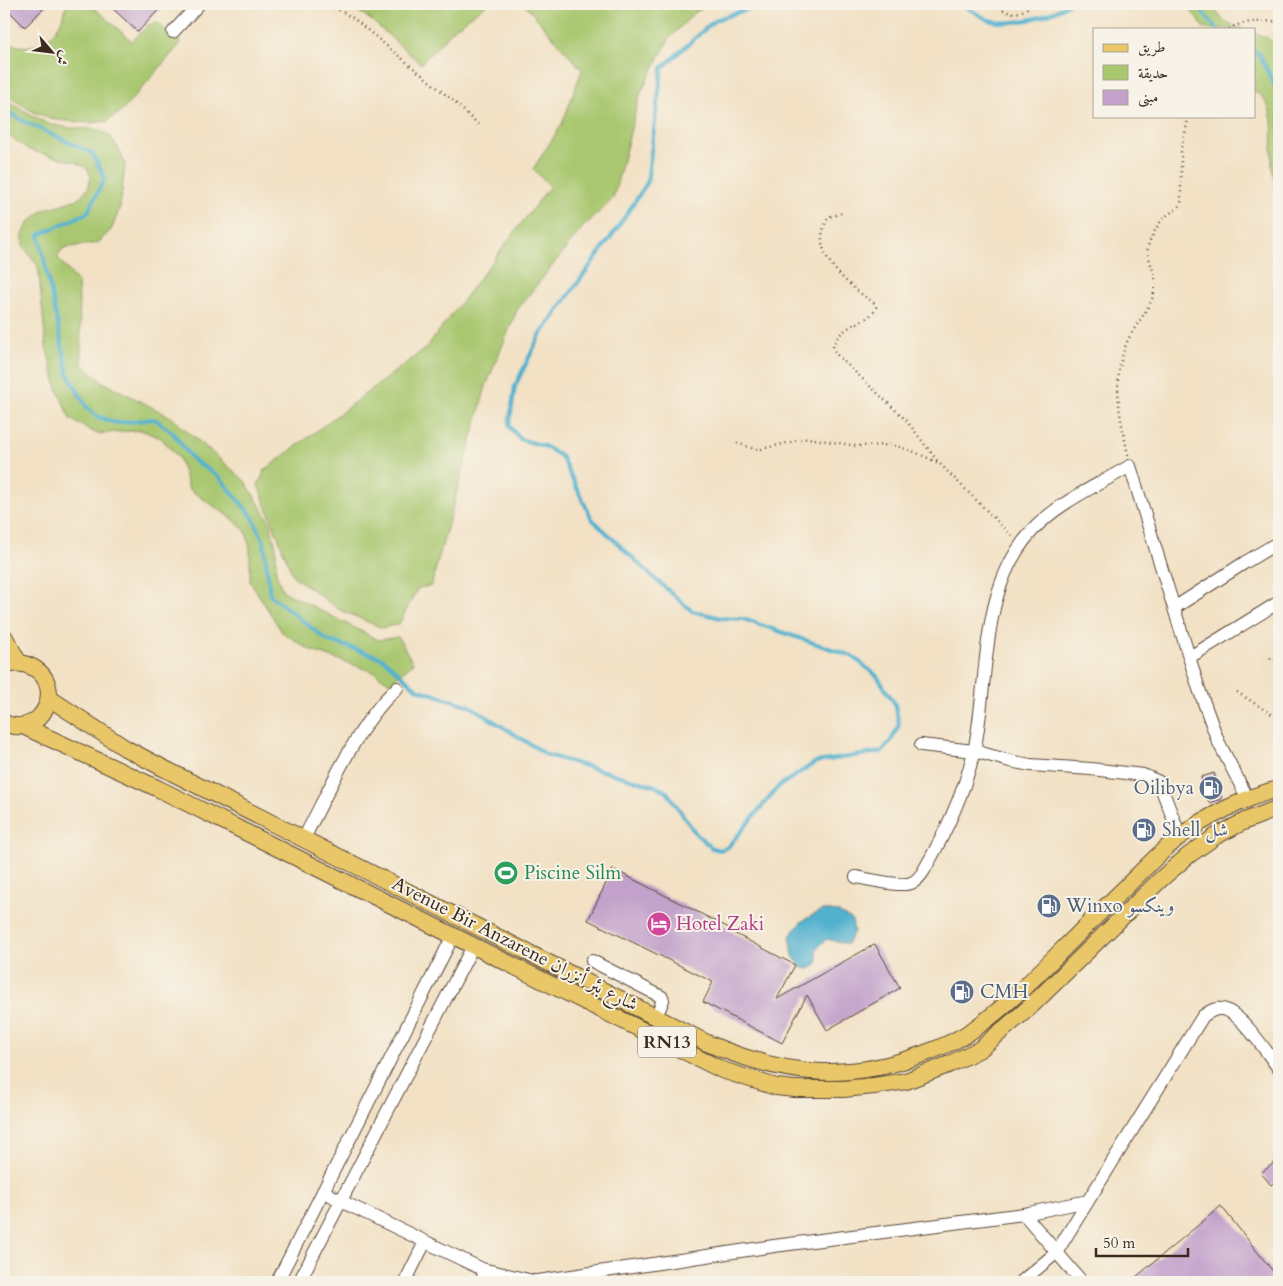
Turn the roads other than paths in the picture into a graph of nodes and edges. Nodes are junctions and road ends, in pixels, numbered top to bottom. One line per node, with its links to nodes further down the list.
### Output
1 (199, 4): 2 (street)
2 (173, 32)
3 (1279, 542): 5 (street)
4 (1279, 602): 7 (street)
5 (1174, 608): 7 (street); 14 (street)
6 (4, 636): 8 (main road)
7 (1190, 657): 16 (street)
8 (11, 665): 10 (main road)
9 (397, 688): 19 (street)
10 (49, 698): 12 (main road); 19 (main road, Avenue Bir Anzarene شارع بئر أنزران / RN13)
11 (4, 723): 12 (main road, RN13)
12 (23, 726): 23 (main road, Avenue Bir Anzarene شارع بئر أنزران / RN13)
13 (920, 745): 14 (street)
14 (974, 751): 18 (street); 20 (street)
15 (1279, 789): 16 (main road, Avenue Bir Anzarene شارع بئر أنزران / RN13)
16 (1248, 799): 18 (main road, Avenue Bir Anzarene شارع بئر أنزران / RN13)
17 (1279, 808): 24 (main road, Avenue Bir Anzarene شارع بئر أنزران / RN13)
18 (1180, 836): 26 (main road, Avenue Bir Anzarene شارع بئر أنزران / RN13)
19 (304, 838): 21 (main road, Avenue Bir Anzarene شارع بئر أنزران / RN13)
20 (856, 877)
21 (462, 919): 22 (main road, Avenue Bir Anzarene شارع بئر أنزران / RN13); 23 (main road)
22 (482, 929): 24 (main road); 26 (main road, Avenue Bir Anzarene شارع بئر أنزران / RN13)
23 (453, 936): 24 (main road, Avenue Bir Anzarene شارع بئر أنزران / RN13); 28 (street)
24 (473, 946): 29 (street)
25 (592, 961): 26 (street)
26 (656, 1017)
27 (1279, 1069): 30 (street)
28 (323, 1191): 29 (street); 35 (street)
29 (341, 1201): 32 (street); 36 (street)
30 (1088, 1201): 31 (street); 33 (street)
31 (1024, 1214): 33 (street); 39 (street)
32 (426, 1242): 34 (street); 37 (street)
33 (1056, 1253): 40 (street); 41 (street)
34 (482, 1270): 38 (street); 39 (street)
35 (277, 1282)
36 (299, 1282)
37 (405, 1282)
38 (485, 1282)
39 (532, 1282)
40 (1021, 1282)
41 (1082, 1282)

